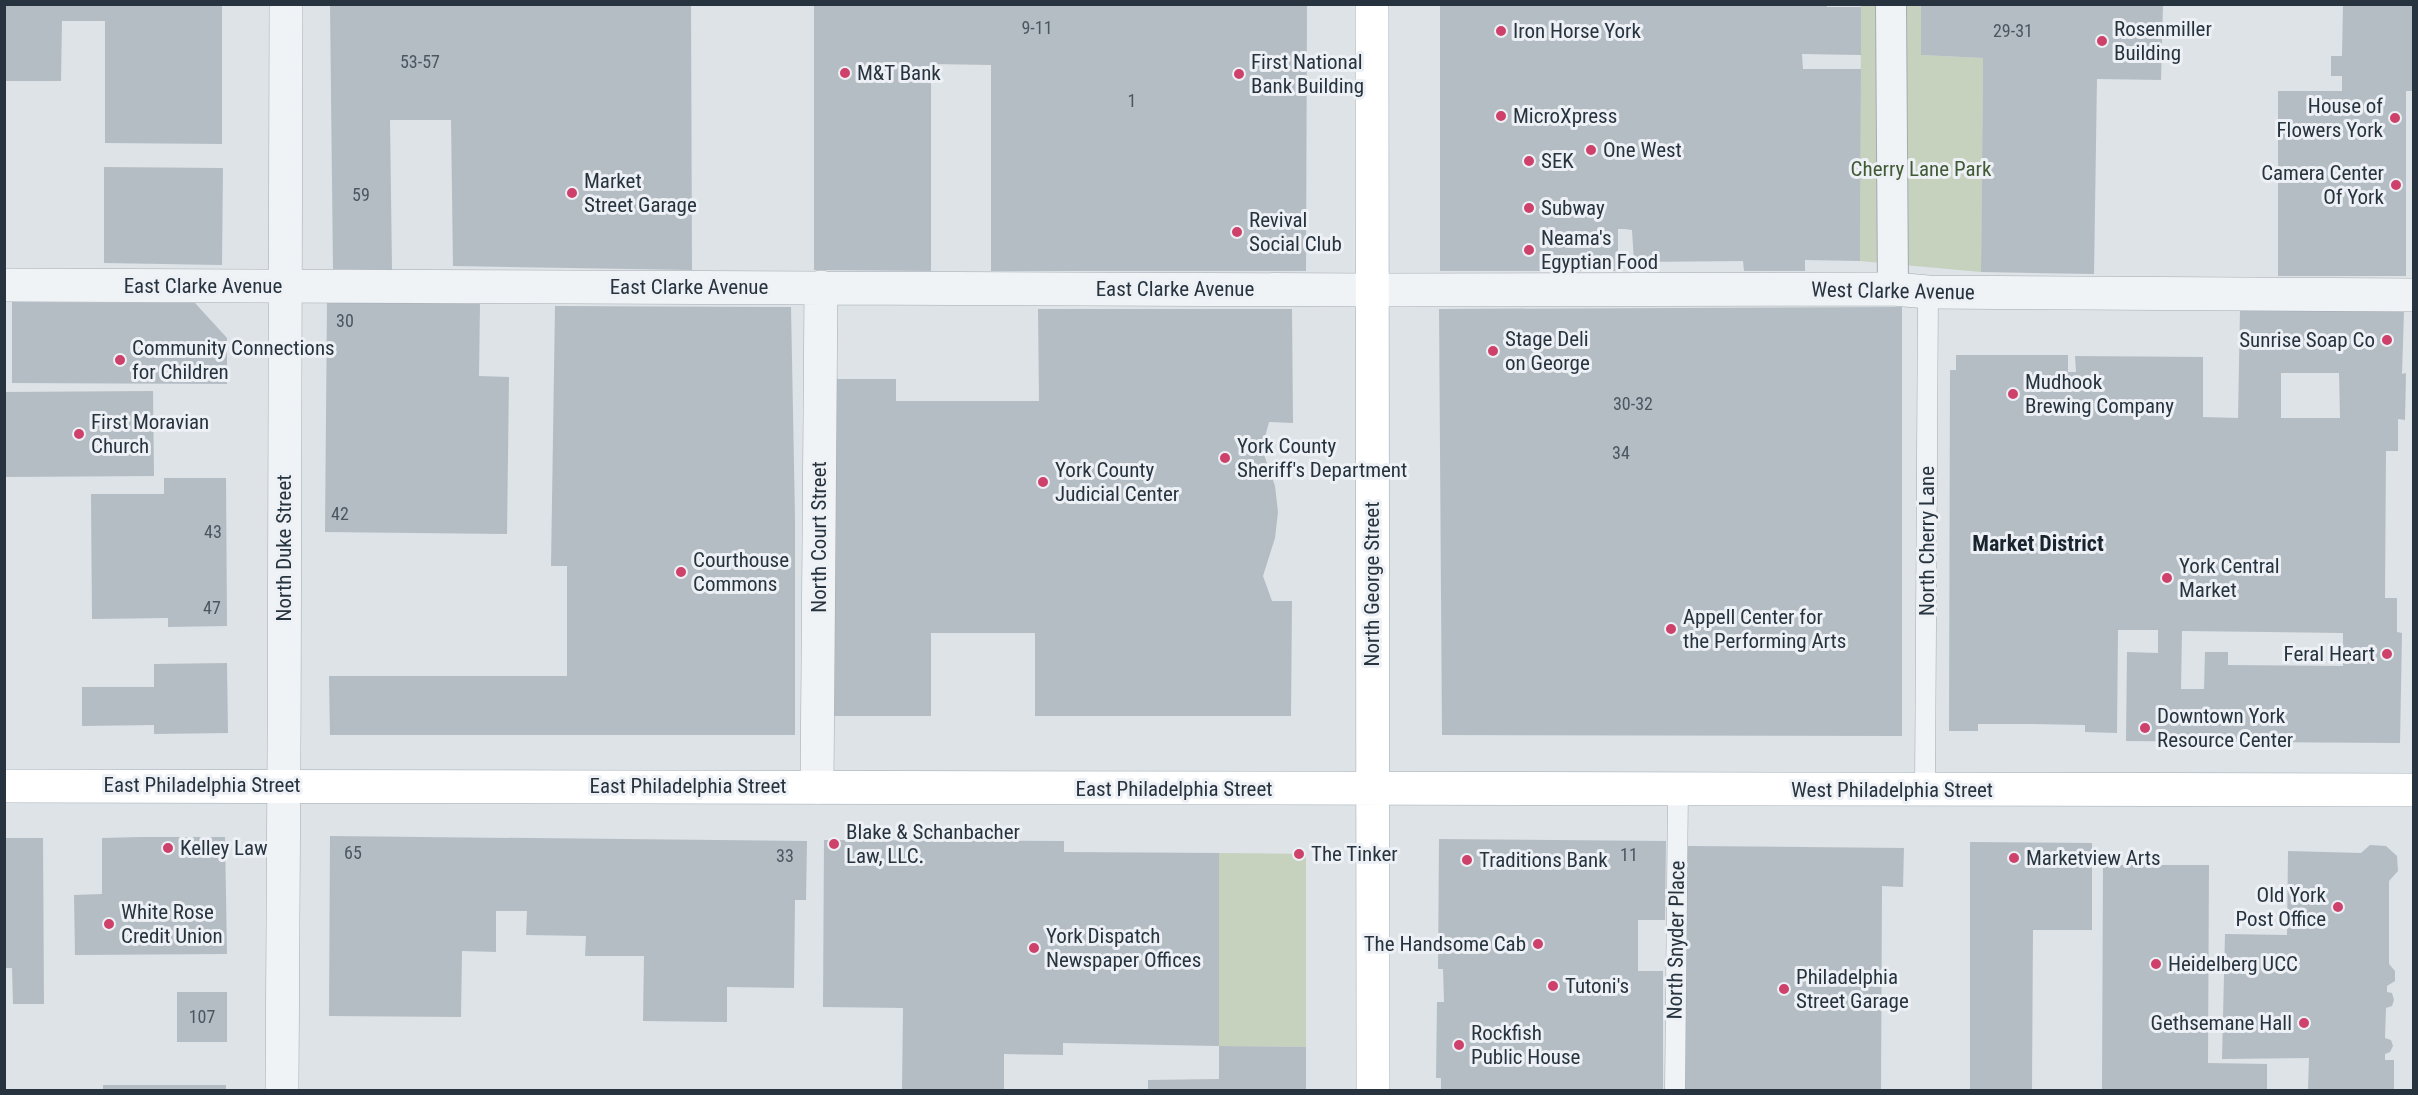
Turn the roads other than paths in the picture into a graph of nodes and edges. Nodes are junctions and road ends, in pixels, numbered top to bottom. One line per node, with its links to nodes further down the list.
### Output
1 (286, 4): 5 (street, North Duke Street)
2 (1372, 4): 8 (main road, North George Street)
3 (1892, 4): 7 (street)
4 (4, 285): 5 (street, East Clarke Avenue)
5 (283, 286): 6 (street, East Clarke Avenue); 11 (street, North Duke Street)
6 (821, 287): 8 (street, East Clarke Avenue); 13 (street, North Court Street)
7 (1893, 289): 8 (street, West Clarke Avenue); 9 (street, West Clarke Avenue)
8 (1372, 290): 14 (main road, North George Street)
9 (1928, 292): 10 (street, West Clarke Avenue); 16 (lane, North Cherry Lane)
10 (2414, 295)
11 (285, 785): 12 (main road, East Philadelphia Street); 13 (main road, East Philadelphia Street); 18 (street, North Duke Street)
12 (4, 786)
13 (817, 787): 14 (main road, East Philadelphia Street)
14 (1371, 790): 15 (main road, West Philadelphia Street); 19 (main road, North George Street)
15 (1678, 790): 16 (main road, West Philadelphia Street); 20 (lane, North Snyder Place)
16 (1925, 790): 17 (main road, West Philadelphia Street)
17 (2414, 790)
18 (282, 1090)
19 (1373, 1090)
20 (1675, 1090)

